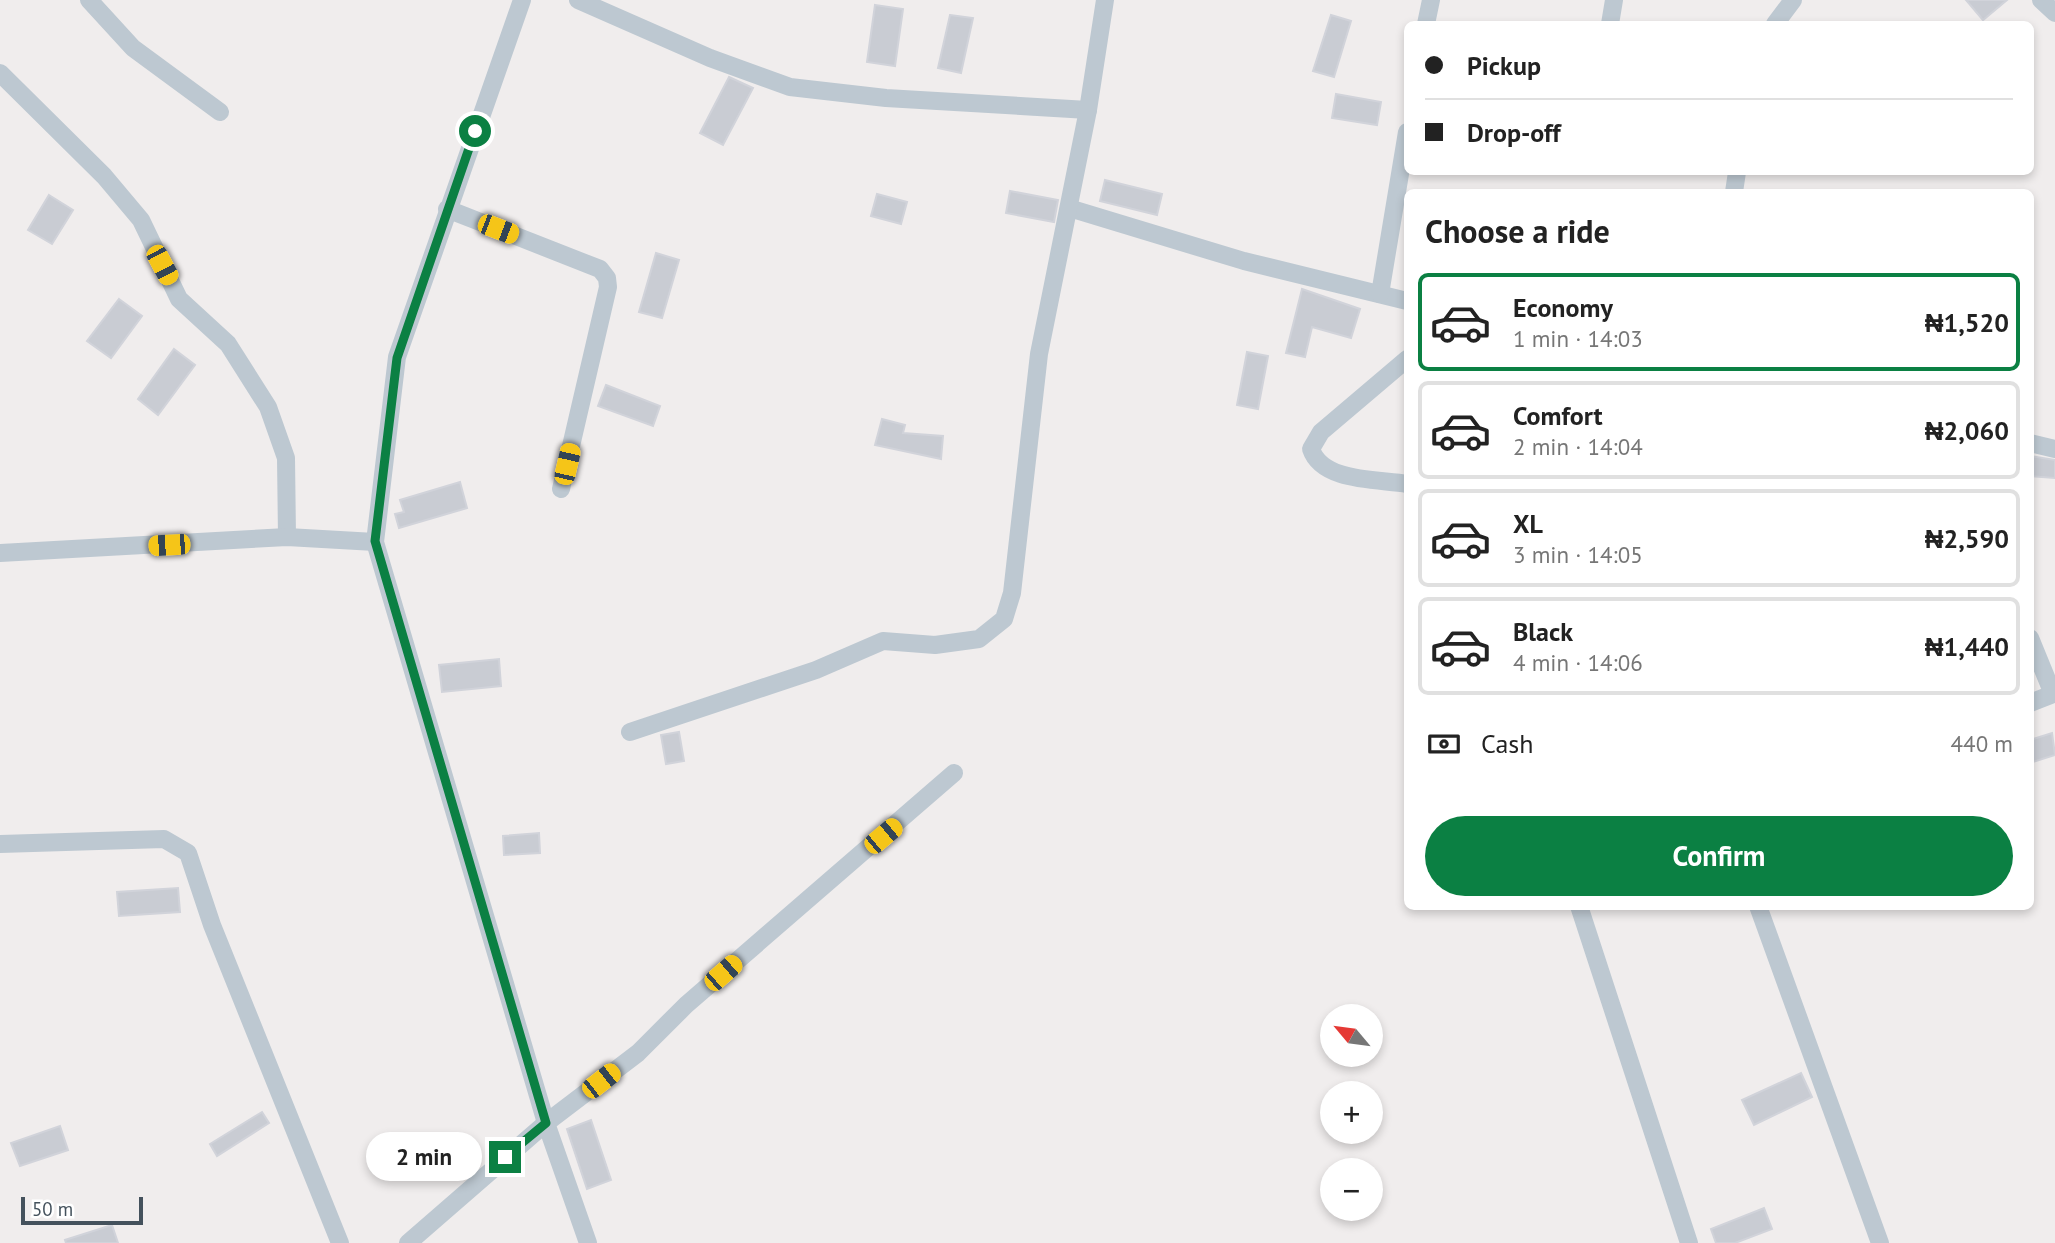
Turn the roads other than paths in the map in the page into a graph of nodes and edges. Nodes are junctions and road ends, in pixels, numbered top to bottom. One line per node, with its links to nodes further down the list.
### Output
1 (89, 0): 15 (street)
2 (522, 0): 18 (street)
3 (578, 0): 14 (street)
4 (1105, 0): 14 (street)
5 (1431, 0): 10 (street)
6 (1614, 0): 11 (street)
7 (1793, 0): 12 (street)
8 (2041, 0): 9 (street)
9 (2055, 13)
10 (1427, 21)
11 (1610, 21)
12 (1777, 21)
13 (0, 73): 26 (street)
14 (1088, 110): 17 (street)
15 (220, 112)
16 (1404, 150): 19 (street)
17 (1069, 208): 19 (street); 32 (street)
18 (447, 209): 25 (street); 27 (street)
19 (1380, 294): 20 (street)
20 (1404, 300)
21 (1404, 362): 24 (street)
22 (2034, 444): 23 (street)
23 (2055, 449)
24 (1404, 484)
25 (561, 489)
26 (287, 537): 27 (street); 28 (street)
27 (375, 541): 37 (street)
28 (0, 553)
29 (2034, 648): 30 (street)
30 (2054, 695): 31 (street)
31 (2034, 702)
32 (630, 732)
33 (954, 773): 37 (street)
34 (0, 844): 38 (street)
35 (1580, 910): 41 (street)
36 (1759, 910): 42 (street)
37 (546, 1123): 39 (street); 40 (street)
38 (341, 1243)
39 (408, 1243)
40 (588, 1243)
41 (1689, 1243)
42 (1880, 1243)

